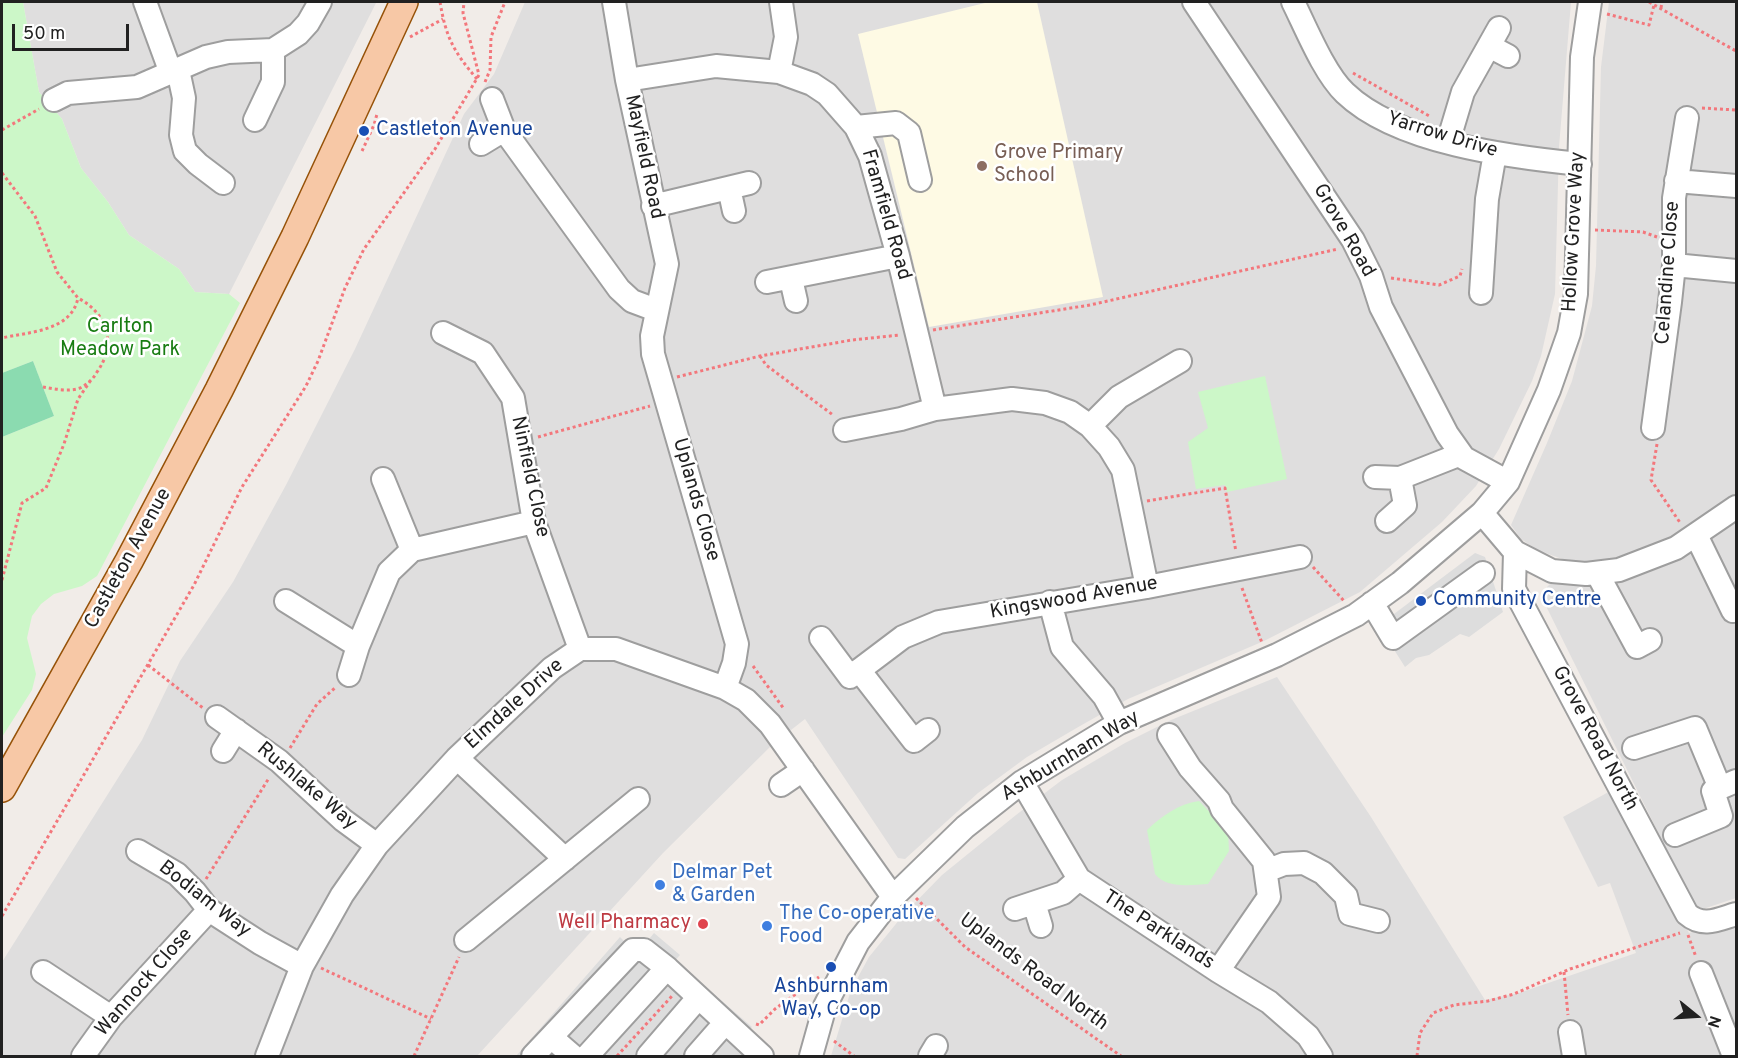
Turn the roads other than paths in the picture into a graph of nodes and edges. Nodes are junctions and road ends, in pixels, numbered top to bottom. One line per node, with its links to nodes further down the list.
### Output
1 (145, 2): 11 (street)
2 (320, 2): 10 (street)
3 (404, 2): 81 (main road, Castleton Avenue)
4 (614, 2): 13 (street, Mayfield Road)
5 (781, 2): 12 (street)
6 (1194, 2): 44 (street, Grove Road)
7 (1293, 2): 20 (street, Yarrow Drive)
8 (1599, 8): 23 (street, Hollow Grove Way)
9 (1499, 43): 20 (street)
10 (273, 50): 11 (street); 17 (street)
11 (174, 71): 15 (street); 26 (street)
12 (778, 72): 13 (street, Framfield Road); 18 (street, Framfield Road)
13 (627, 80): 28 (street, Mayfield Road)
14 (487, 92): 19 (street)
15 (54, 100)
16 (1687, 118): 25 (street, Celandine Close)
17 (255, 120)
18 (856, 127): 24 (street); 30 (street, Framfield Road)
19 (504, 130): 21 (street); 37 (street)
20 (1450, 135): 22 (street, Yarrow Drive)
21 (481, 144)
22 (1495, 153): 23 (street, Yarrow Drive); 33 (street)
23 (1580, 164): 48 (street, Hollow Grove Way)
24 (920, 180)
25 (1676, 181): 27 (street); 31 (street, Celandine Close)
26 (223, 182)
27 (1737, 186)
28 (653, 206): 29 (street); 37 (street, Mayfield Road)
29 (734, 212)
30 (898, 256): 34 (street); 40 (street, Framfield Road)
31 (1674, 265): 32 (street); 42 (street, Celandine Close)
32 (1737, 271)
33 (1475, 278)
34 (791, 279): 35 (street); 36 (street)
35 (768, 282)
36 (796, 301)
37 (656, 310): 70 (street, Uplands Close)
38 (443, 333): 52 (street, Ninfield Close)
39 (1180, 361): 41 (street)
40 (935, 409): 41 (street); 43 (street)
41 (1090, 426): 59 (street)
42 (1653, 428)
43 (845, 430)
44 (1461, 454): 46 (street); 48 (street, Grove Road)
45 (1375, 477): 46 (street)
46 (1400, 478): 51 (street)
47 (383, 479): 54 (street)
48 (1509, 482): 50 (street, Hollow Grove Way)
49 (1737, 507): 53 (street)
50 (1482, 513): 55 (street); 62 (street, Ashburnham Way)
51 (1387, 520)
52 (534, 522): 54 (street); 67 (street, Ninfield Close)
53 (1693, 536): 58 (street); 63 (street)
54 (412, 550): 66 (street)
55 (1515, 552): 58 (street); 91 (street, Grove Road North)
56 (1300, 557): 59 (street, Kingswood Avenue)
57 (1483, 573): 62 (street)
58 (1597, 573): 65 (street)
59 (1147, 587): 61 (street, Kingswood Avenue)
60 (286, 601): 66 (street)
61 (1050, 602): 68 (street, Kingswood Avenue); 71 (street)
62 (1364, 609): 71 (street, Ashburnham Way)
63 (1737, 610)
64 (821, 638): 68 (street)
65 (1650, 640)
66 (358, 646): 69 (street)
67 (580, 650): 70 (street, Elmdale Drive); 76 (street, Elmdale Drive)
68 (859, 670): 72 (street)
69 (349, 675)
70 (725, 688): 77 (street, Elmdale Drive)
71 (1119, 723): 78 (street, Ashburnham Way)
72 (928, 730)
73 (1168, 735): 87 (street)
74 (1634, 748): 80 (street)
75 (223, 751): 84 (street, Rushlake Way)
76 (457, 758): 84 (street, Elmdale Drive); 86 (street)
77 (802, 770): 79 (street); 89 (street, Elmdale Drive)
78 (1022, 782): 88 (street, The Parklands); 89 (street, Ashburnham Way)
79 (782, 785)
80 (1723, 787): 83 (street)
81 (2, 788)
82 (638, 799): 86 (street)
83 (1675, 835)
84 (376, 845): 95 (street, Elmdale Drive)
85 (138, 851): 90 (street, Bodiam Way)
86 (565, 859): 94 (street)
87 (1266, 871): 92 (street); 96 (street)
88 (1079, 879): 93 (street); 96 (street, The Parklands)
89 (899, 892): 112 (street, Ashburnham Way)
90 (210, 910): 95 (street, Bodiam Way); 100 (street, Wannock Close)
91 (1737, 914)
92 (1378, 921)
93 (1041, 926)
94 (466, 940)
95 (302, 966): 106 (street, Elmdale Drive)
96 (1218, 971): 113 (street, The Parklands)
97 (43, 972): 100 (street)
98 (1701, 973): 116 (street)
99 (683, 984): 101 (street); 103 (street); 109 (street); 110 (street)
100 (111, 1017): 105 (street, Wannock Close)
101 (726, 1023): 104 (street); 111 (street)
102 (1570, 1032): 115 (street)
103 (551, 1037): 107 (street); 108 (street)
104 (754, 1054)
105 (83, 1056)
106 (267, 1056)
107 (533, 1056)
108 (573, 1056)
109 (587, 1056)
110 (648, 1056)
111 (696, 1056)
112 (811, 1056)
113 (1321, 1056)
114 (1567, 1056): 115 (street)
115 (1574, 1056)
116 (1734, 1056)

